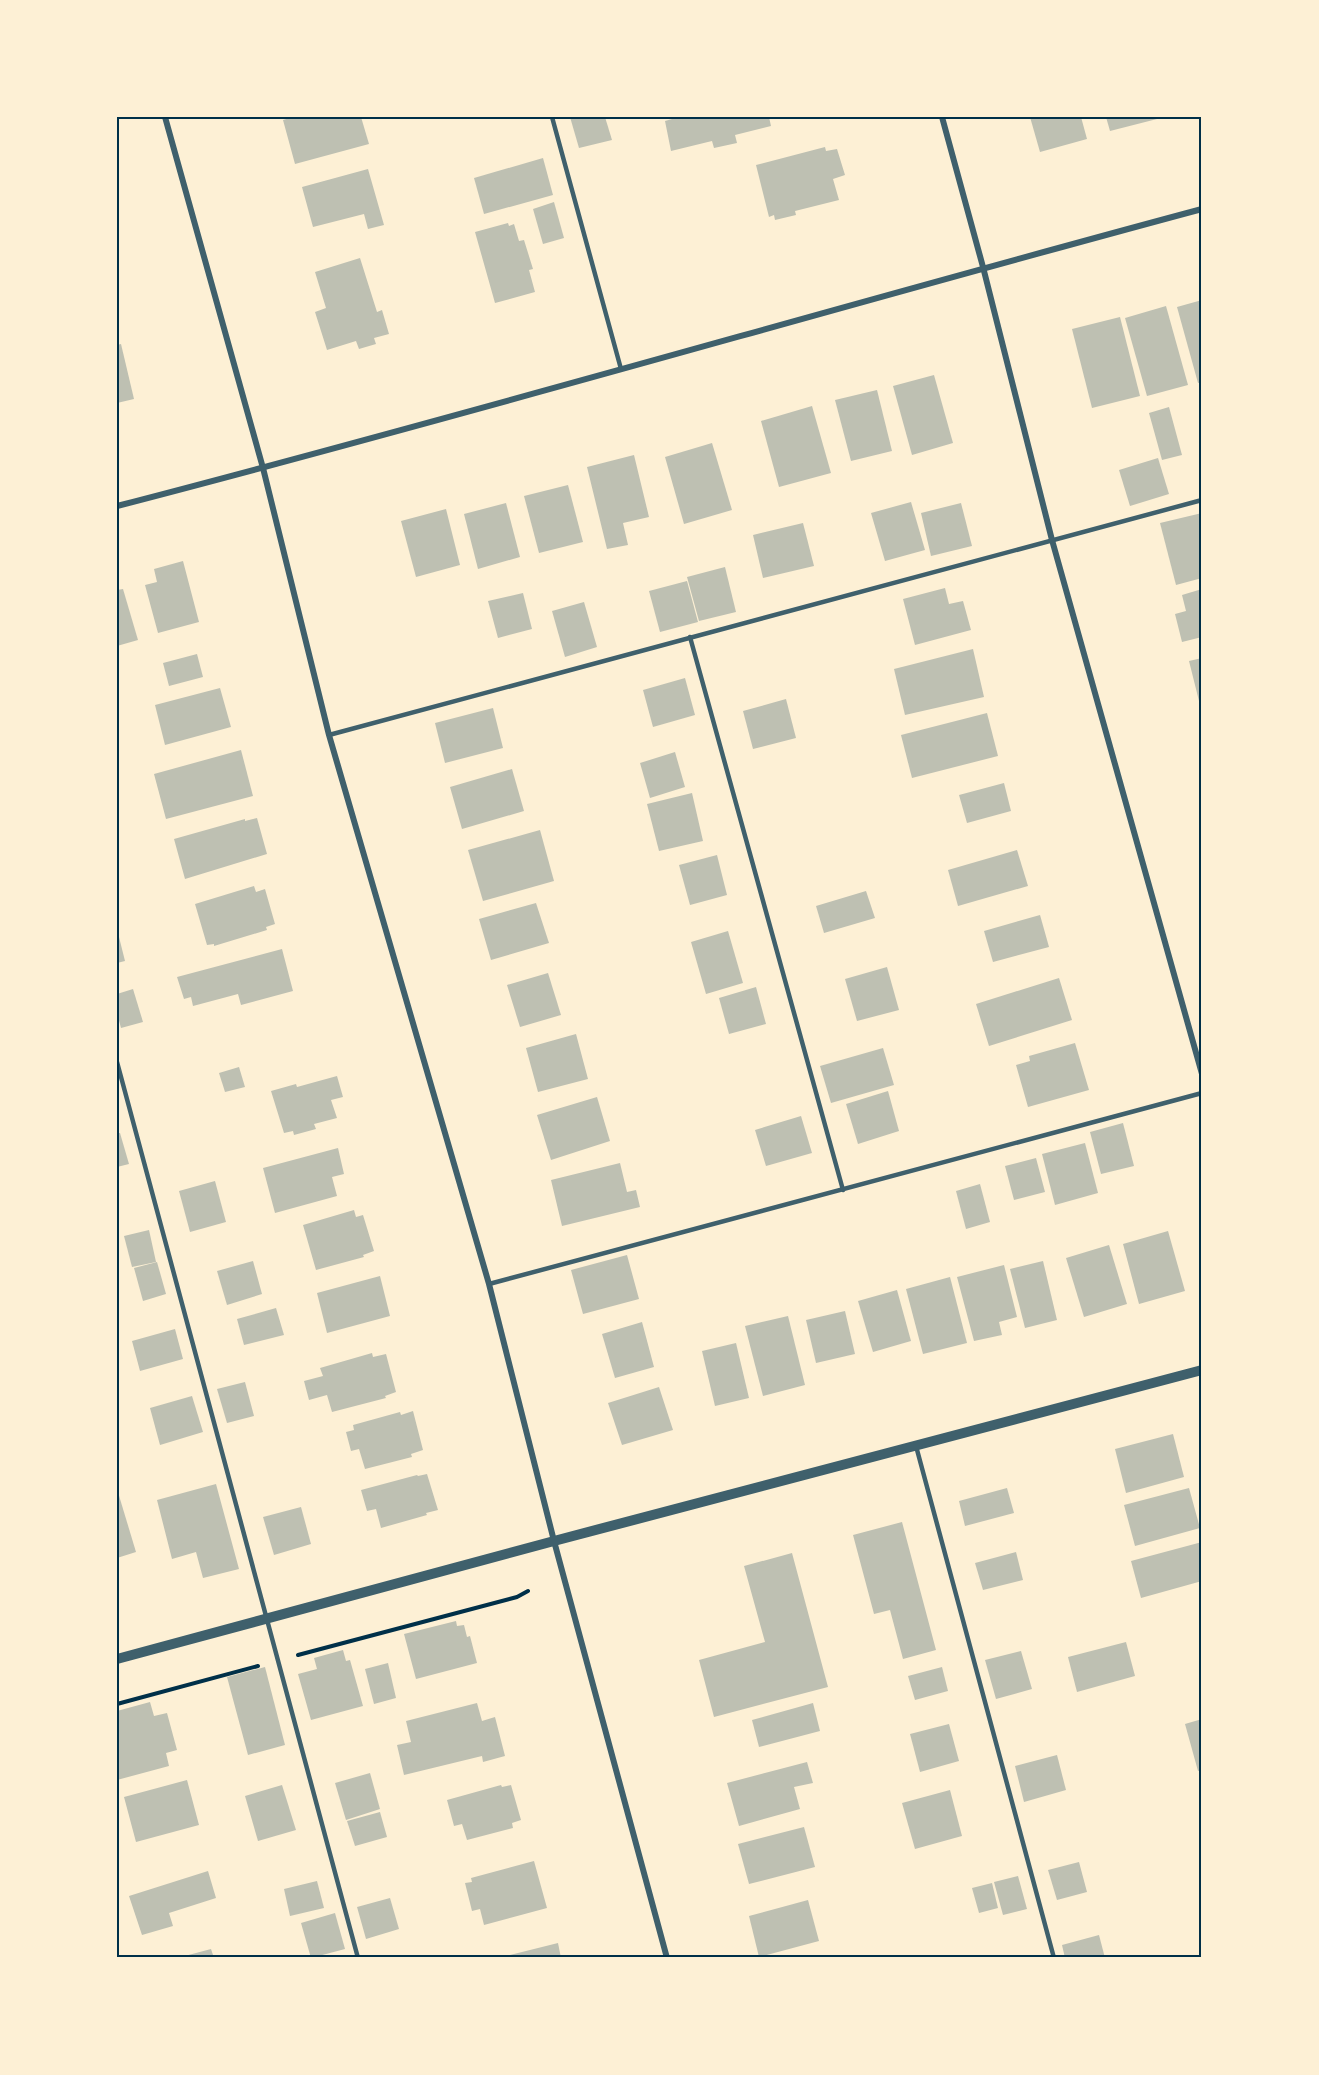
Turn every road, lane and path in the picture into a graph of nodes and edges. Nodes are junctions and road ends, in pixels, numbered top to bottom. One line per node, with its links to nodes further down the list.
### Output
1 (165, 117): 7 (street)
2 (552, 117): 6 (lane)
3 (942, 117): 5 (street)
4 (1202, 208): 5 (street)
5 (983, 267): 6 (street); 10 (street)
6 (621, 369): 7 (street)
7 (263, 468): 9 (street); 12 (street)
8 (1202, 500): 10 (lane)
9 (117, 506)
10 (1052, 540): 11 (lane); 14 (street)
11 (690, 637): 12 (lane); 16 (lane)
12 (329, 735): 17 (street)
13 (117, 1062): 22 (lane)
14 (1202, 1074)
15 (1202, 1093): 16 (lane)
16 (843, 1190): 17 (lane)
17 (489, 1284): 20 (street)
18 (1202, 1370): 19 (street)
19 (916, 1446): 20 (street); 28 (lane)
20 (554, 1541): 22 (street); 27 (street)
21 (528, 1591): 24 (path)
22 (267, 1618): 23 (street); 24 (lane)
23 (117, 1659)
24 (278, 1660): 25 (path); 26 (lane)
25 (117, 1704)
26 (358, 1958)
27 (667, 1958)
28 (1054, 1958)

